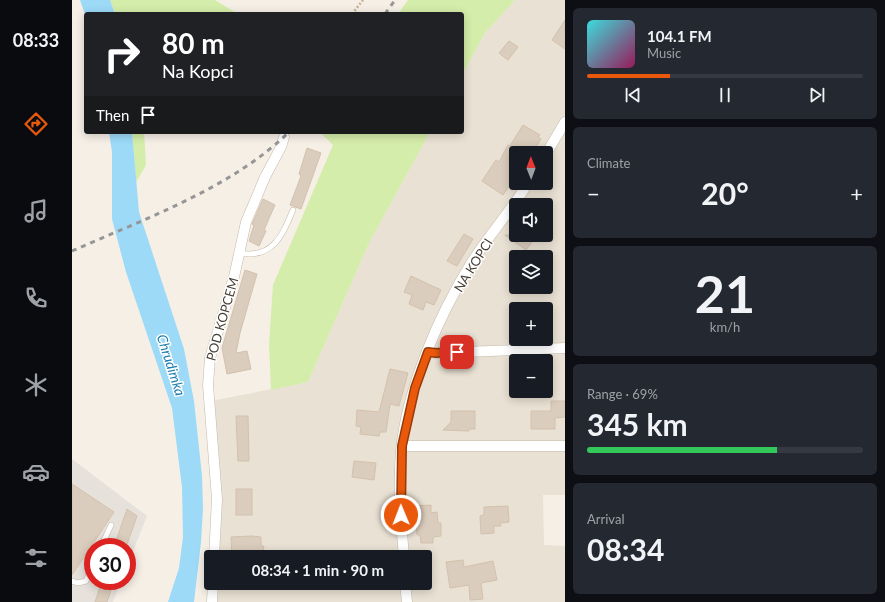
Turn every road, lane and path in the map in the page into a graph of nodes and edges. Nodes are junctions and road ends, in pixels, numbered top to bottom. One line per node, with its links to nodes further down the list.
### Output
1 (363, 0): 2 (path)
2 (354, 12)
3 (565, 122): 5 (street)
4 (284, 137): 8 (street, POD KOPCEM)
5 (551, 146)
6 (523, 190): 10 (street, NA KOPCI)
7 (293, 210): 8 (lane)
8 (239, 253): 15 (street, POD KOPCEM)
9 (565, 348): 10 (street)
10 (428, 352): 11 (street, NA KOPCI)
11 (402, 446): 12 (street); 16 (street, NA KOPCI)
12 (565, 446)
13 (111, 525): 14 (lane)
14 (105, 538)
15 (214, 550)
16 (404, 550)
17 (72, 580): 18 (lane)
18 (84, 582)
19 (213, 590): 21 (street)
20 (406, 590): 22 (street)
21 (212, 602)
22 (407, 602)

